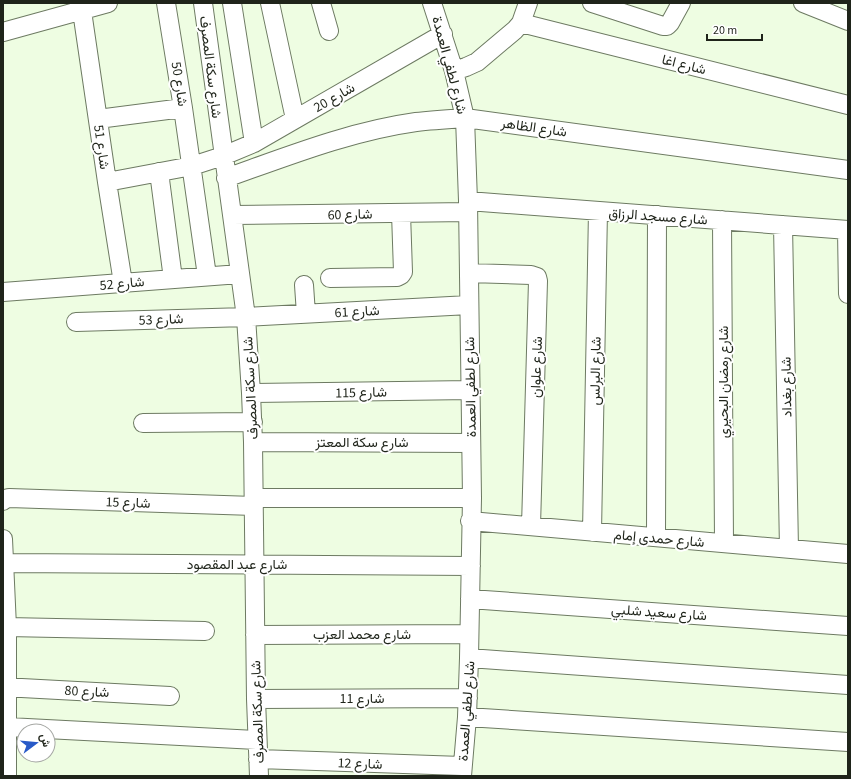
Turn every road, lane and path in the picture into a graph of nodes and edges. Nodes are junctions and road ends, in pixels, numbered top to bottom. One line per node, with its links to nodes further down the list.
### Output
1 (108, 3): 12 (street)
2 (166, 3): 20 (street, شارع 50)
3 (203, 3): 25 (street, شارع سكة المصرف)
4 (232, 3): 24 (street)
5 (270, 3): 23 (street)
6 (321, 3): 15 (street)
7 (432, 3): 17 (street, شارع لطفي العمدة)
8 (528, 3): 14 (street)
9 (592, 3): 10 (street)
10 (680, 3)
11 (803, 3): 13 (street)
12 (82, 11): 16 (street); 22 (street, شارع 51)
13 (848, 21)
14 (521, 23): 18 (street); 19 (street, شارع اغا)
15 (329, 31)
16 (3, 32)
17 (443, 34): 18 (street, شارع لطفي العمدة); 23 (street, شارع 20)
18 (454, 71): 21 (street, شارع لطفي العمدة)
19 (848, 105)
20 (183, 108): 22 (street); 26 (street, شارع 50)
21 (465, 118): 27 (street, شارع الظاهر); 29 (street, شارع الظاهر); 31 (street, شارع لطفي العمدة)
22 (98, 119): 30 (street, شارع 51)
23 (295, 119): 24 (street, شارع 20)
24 (254, 143): 25 (street, شارع 20)
25 (223, 156): 26 (street, شارع 20); 29 (street, شارع سكة المصرف)
26 (192, 166): 28 (street, شارع 20); 41 (street, شارع 50)
27 (848, 170)
28 (159, 172): 30 (street, شارع 20); 43 (street)
29 (226, 178): 34 (street, شارع سكة المصرف)
30 (106, 182): 44 (street, شارع 51)
31 (468, 207): 32 (street, شارع مسجد الرزاق); 33 (street, شارع 60); 39 (street, شارع لطفي العمدة)
32 (598, 211): 35 (street, شارع مسجد الرزاق); 63 (street, شارع البرلس)
33 (401, 213): 34 (street, شارع 60); 42 (street)
34 (233, 215): 40 (street, شارع سكة المصرف)
35 (657, 215): 36 (street, شارع مسجد الرزاق); 64 (street)
36 (722, 220): 37 (street, شارع مسجد الرزاق); 67 (street, شارع رمضان البحيري)
37 (783, 225): 38 (street, شارع مسجد الرزاق); 68 (street, شارع بغداد)
38 (847, 230): 47 (street)
39 (469, 273): 48 (street, شارع لطفي العمدة); 62 (street, شارع علوان)
40 (240, 274): 41 (street, شارع 52); 50 (street, شارع سكة المصرف)
41 (207, 276): 43 (street, شارع 52)
42 (330, 278)
43 (173, 279): 44 (street, شارع 52)
44 (123, 283): 46 (street, شارع 52)
45 (304, 286): 49 (street)
46 (3, 292)
47 (848, 294)
48 (469, 305): 49 (street, شارع 61); 52 (street, شارع لطفي العمدة)
49 (306, 314): 50 (street, شارع 61)
50 (246, 317): 51 (street, شارع 53); 53 (street, شارع سكة المصرف)
51 (76, 322)
52 (470, 390): 53 (street, شارع 115); 57 (street, شارع لطفي العمدة)
53 (251, 393): 54 (street, شارع سكة المصرف)
54 (253, 422): 55 (street); 56 (street, شارع سكة المصرف)
55 (143, 423)
56 (253, 442): 57 (street, شارع سكة المعتز); 60 (street, شارع سكة المصرف)
57 (471, 443): 58 (street, شارع لطفي العمدة)
58 (472, 498): 60 (street, شارع 15); 61 (street, شارع لطفي العمدة)
59 (3, 501): 60 (street, شارع 15)
60 (254, 502): 71 (street, شارع سكة المصرف)
61 (470, 520): 62 (street, شارع حمدى إمام); 72 (street, شارع لطفي العمدة)
62 (531, 526): 63 (street, شارع حمدى إمام)
63 (592, 532): 64 (street, شارع حمدى إمام)
64 (656, 537): 67 (street, شارع حمدى إمام)
65 (3, 539): 66 (street)
66 (3, 542): 70 (street)
67 (724, 543): 68 (street, شارع حمدى إمام)
68 (789, 549): 69 (street, شارع حمدى إمام)
69 (848, 554)
70 (4, 563): 71 (street, شارع عبد المقصود); 75 (street)
71 (254, 564): 72 (street, شارع عبد المقصود); 78 (street, شارع سكة المصرف)
72 (470, 566): 73 (street, شارع لطفي العمدة)
73 (470, 599): 74 (street, شارع سعيد شلبي); 77 (street, شارع لطفي العمدة)
74 (848, 626)
75 (7, 627): 76 (street); 81 (street)
76 (205, 631)
77 (469, 634): 78 (street, شارع محمد العزب); 79 (street, شارع لطفي العمدة)
78 (255, 635): 84 (street, شارع سكة المصرف)
79 (469, 658): 80 (street); 83 (street, شارع لطفي العمدة)
80 (848, 685)
81 (5, 687): 82 (street, شارع 80); 86 (street)
82 (170, 696)
83 (468, 698): 84 (street, شارع 11); 85 (street, شارع لطفي العمدة)
84 (256, 699): 87 (street, شارع سكة المصرف)
85 (467, 717): 88 (street); 91 (street, شارع لطفي العمدة)
86 (8, 728): 87 (street); 89 (street)
87 (257, 740): 90 (street, شارع سكة المصرف)
88 (848, 742)
89 (6, 764)
90 (258, 768): 91 (street, شارع 12)
91 (462, 771)

